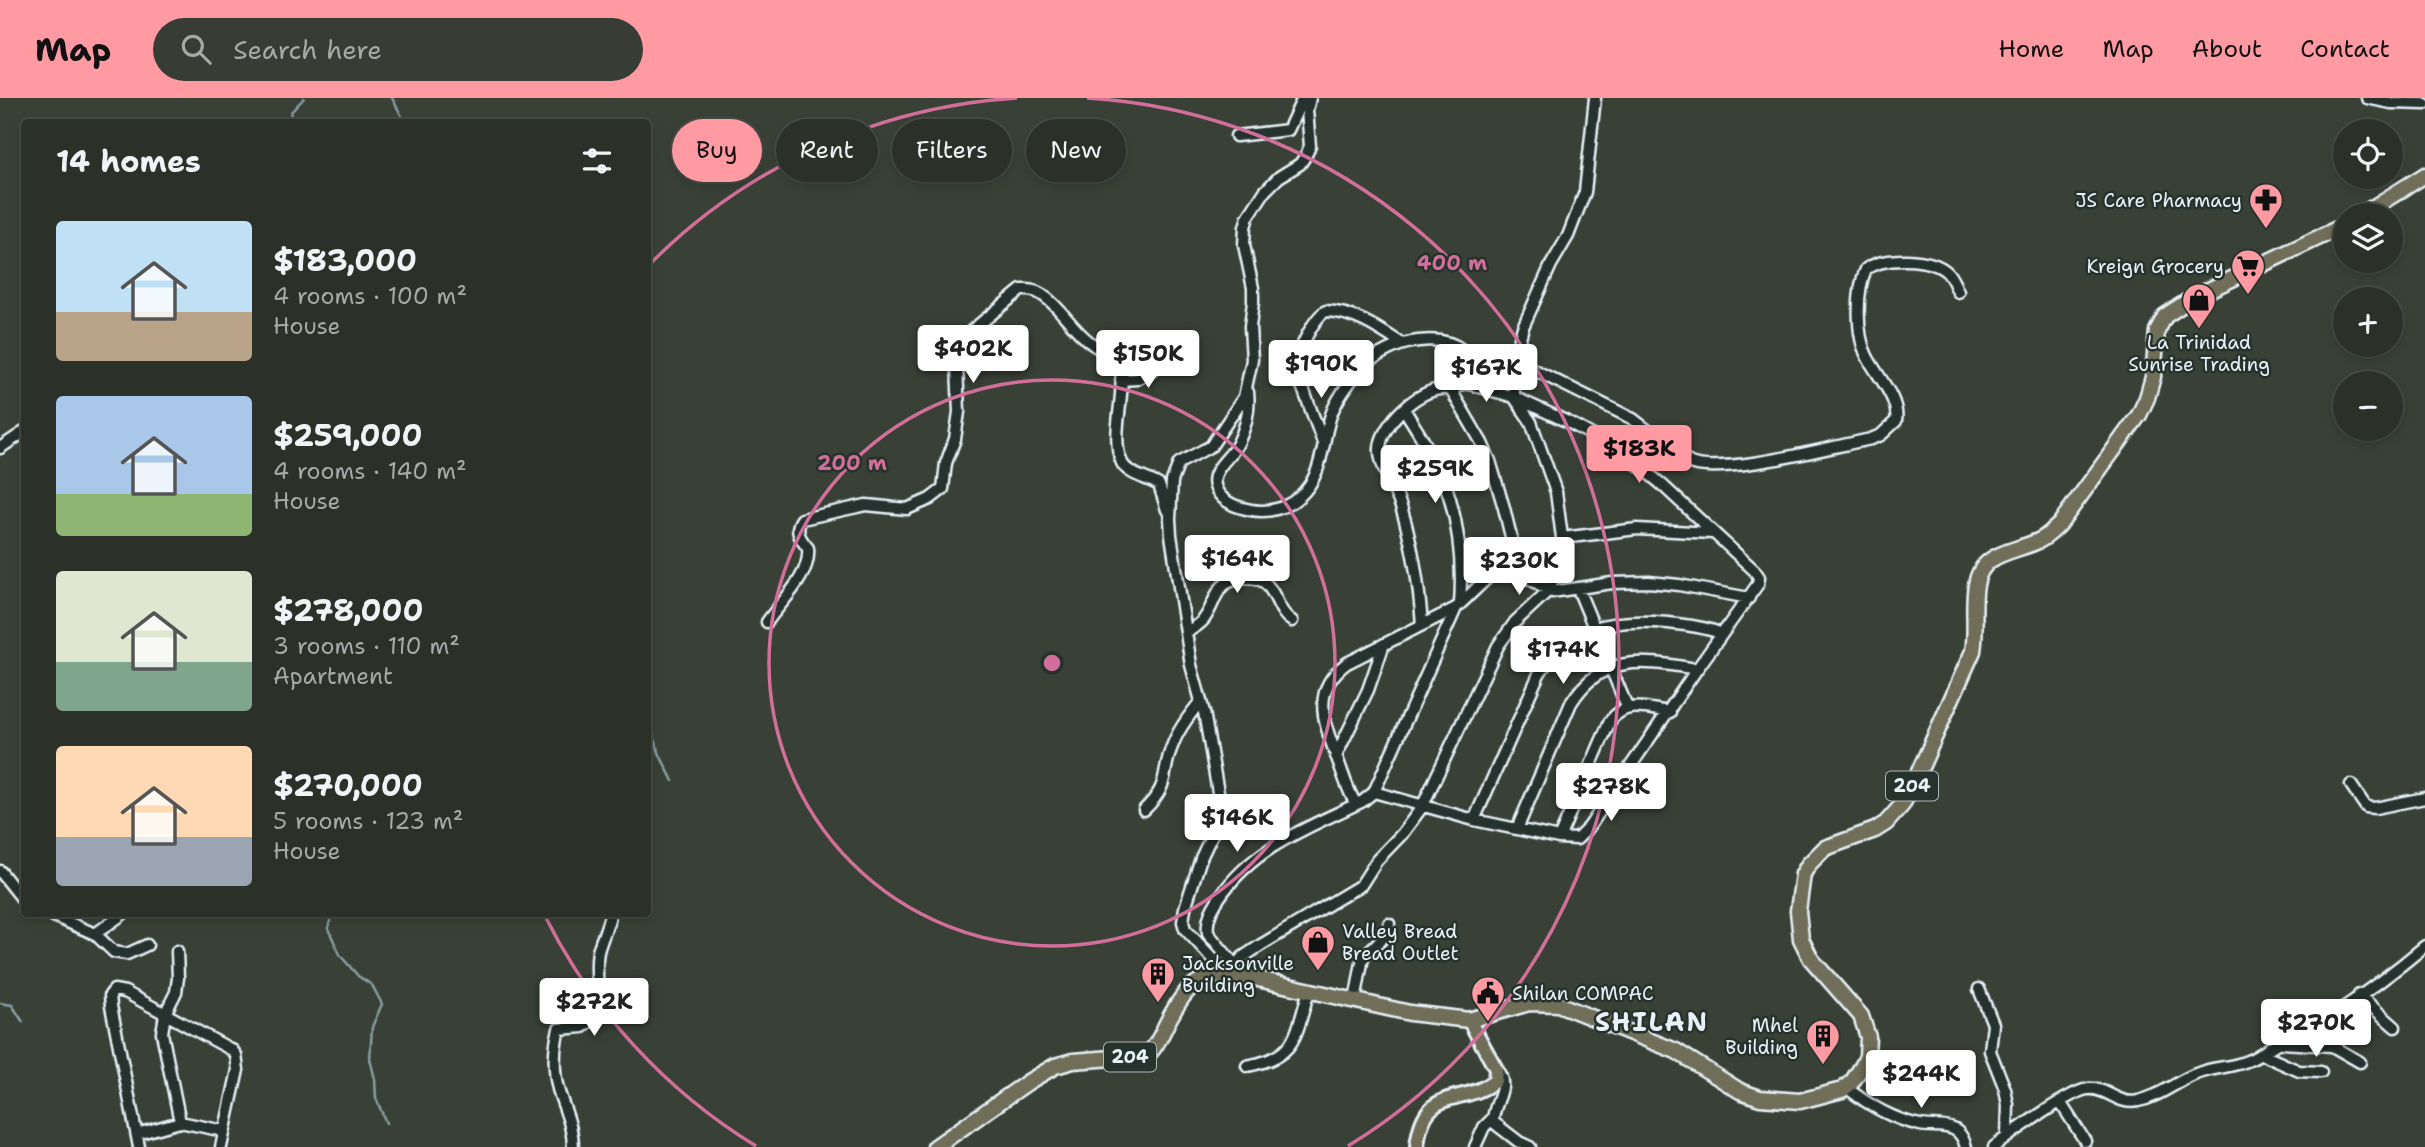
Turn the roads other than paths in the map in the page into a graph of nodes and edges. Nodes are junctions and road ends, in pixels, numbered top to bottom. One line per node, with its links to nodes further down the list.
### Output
1 (1303, 98): 6 (street)
2 (1310, 98): 16 (street)
3 (1595, 98): 12 (street)
4 (2367, 98): 5 (street)
5 (2425, 104)
6 (1236, 136)
7 (2425, 176): 8 (highway)
8 (2381, 203)
9 (2333, 231): 77 (highway, 204)
10 (1958, 292): 12 (street)
11 (1402, 344): 15 (street); 21 (street); 21 (street)
12 (1516, 361): 18 (street)
13 (1165, 363): 14 (street)
14 (1121, 380): 23 (street); 32 (street)
15 (1466, 383): 17 (street); 18 (street)
16 (1248, 386): 21 (street); 23 (street)
17 (1451, 390): 19 (street); 26 (street)
18 (1514, 397): 24 (street); 25 (street)
19 (1404, 409): 30 (street); 33 (street)
20 (21, 434): 22 (street)
21 (1324, 446)
22 (0, 448)
23 (1170, 519): 35 (street)
24 (1712, 533): 25 (street); 29 (street)
25 (1562, 538): 28 (street)
26 (1503, 563): 28 (street); 30 (street)
27 (1578, 589): 28 (street); 29 (street); 34 (street)
28 (1548, 591): 48 (street)
29 (1749, 598): 36 (street)
30 (1458, 606): 33 (street); 45 (street)
31 (1292, 621): 35 (street)
32 (767, 622)
33 (1423, 625): 37 (street)
34 (1595, 627): 36 (street); 38 (street); 50 (street)
35 (1187, 632): 40 (street)
36 (1722, 634): 39 (street)
37 (1384, 645): 43 (street); 43 (street)
38 (1612, 667): 39 (street); 41 (street); 51 (street)
39 (1696, 669): 42 (street)
40 (1201, 701): 49 (street); 63 (street)
41 (1627, 707): 42 (street); 52 (street)
42 (1670, 712): 52 (street)
43 (1336, 756): 47 (street)
44 (2351, 785): 46 (street)
45 (1374, 792): 47 (street); 48 (street)
46 (2425, 798)
47 (1356, 804): 63 (street)
48 (1422, 807): 50 (street); 63 (street)
49 (1144, 810)
50 (1474, 820): 51 (street)
51 (1517, 829): 52 (street)
52 (1559, 838)
53 (0, 871): 54 (street)
54 (21, 897)
55 (55, 917): 59 (street)
56 (119, 917): 59 (street)
57 (609, 917): 87 (street)
58 (1389, 924): 67 (street)
59 (95, 934): 60 (street)
60 (147, 945)
61 (2425, 946): 66 (street)
62 (177, 951): 68 (street)
63 (1227, 972): 65 (highway, 204); 88 (highway, 204)
64 (1979, 989): 83 (street)
65 (1309, 991): 67 (highway, 204); 74 (street)
66 (2359, 995): 70 (street); 71 (street)
67 (1355, 1001): 69 (highway, 204)
68 (165, 1014): 80 (street); 81 (street); 82 (street)
69 (1469, 1020): 75 (main road); 77 (highway, 204)
70 (2395, 1027)
71 (2278, 1043): 72 (street); 73 (street)
72 (2261, 1054): 76 (street); 78 (street)
73 (2360, 1062)
74 (1247, 1066)
75 (1496, 1069): 79 (street); 89 (main road)
76 (2321, 1072)
77 (1846, 1087): 92 (street)
78 (2060, 1102): 83 (street); 84 (street)
79 (1492, 1119): 90 (street); 91 (street)
80 (180, 1122): 81 (street); 82 (street)
81 (224, 1131): 86 (street)
82 (136, 1134): 85 (street)
83 (2007, 1136): 93 (street)
84 (2085, 1141)
85 (139, 1147)
86 (221, 1147)
87 (573, 1147)
88 (935, 1147)
89 (1417, 1147)
90 (1475, 1147)
91 (1530, 1147)
92 (1966, 1147)
93 (1994, 1147)

